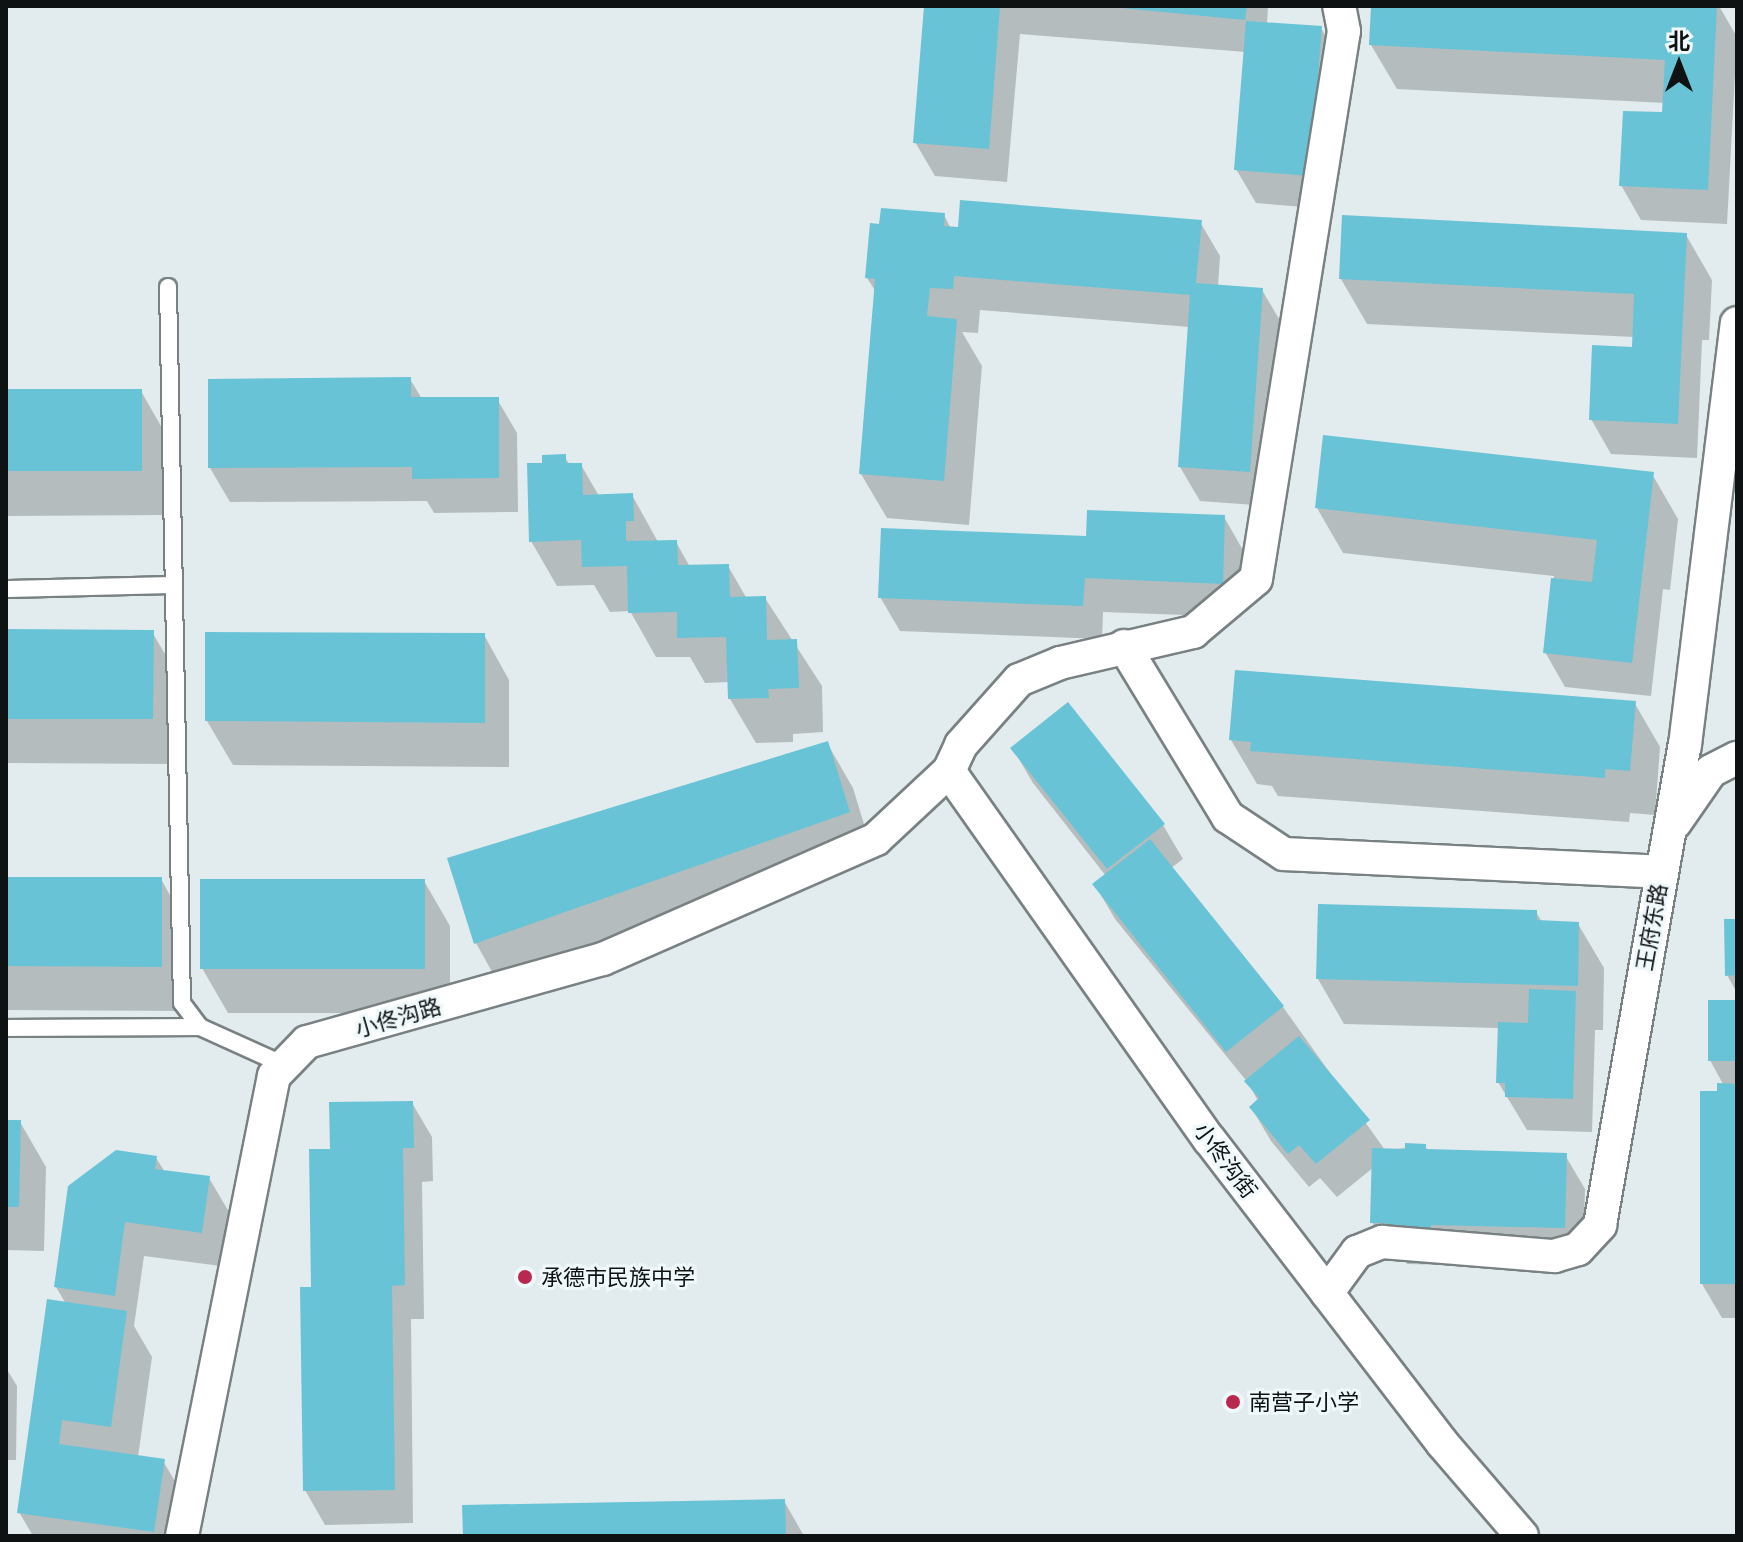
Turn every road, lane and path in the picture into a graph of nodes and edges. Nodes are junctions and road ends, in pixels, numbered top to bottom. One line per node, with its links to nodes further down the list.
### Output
1 (1339, 6): 6 (street, 小佟沟路)
2 (168, 287): 4 (lane)
3 (1737, 323): 9 (street, 王府东路)
4 (174, 585): 5 (lane); 11 (lane)
5 (6, 589)
6 (1124, 646): 8 (street, 小佟沟路); 10 (street)
7 (1737, 758): 9 (street)
8 (949, 771): 13 (street, 小佟沟路); 14 (street, 小佟沟街)
9 (1669, 832): 10 (street, 王府东路)
10 (1661, 872): 14 (street, 王府东路)
11 (200, 1027): 12 (lane); 13 (lane)
12 (6, 1028)
13 (284, 1065): 15 (street, 小佟沟路)
14 (1327, 1293): 16 (street, 小佟沟街)
15 (182, 1536)
16 (1522, 1536)

